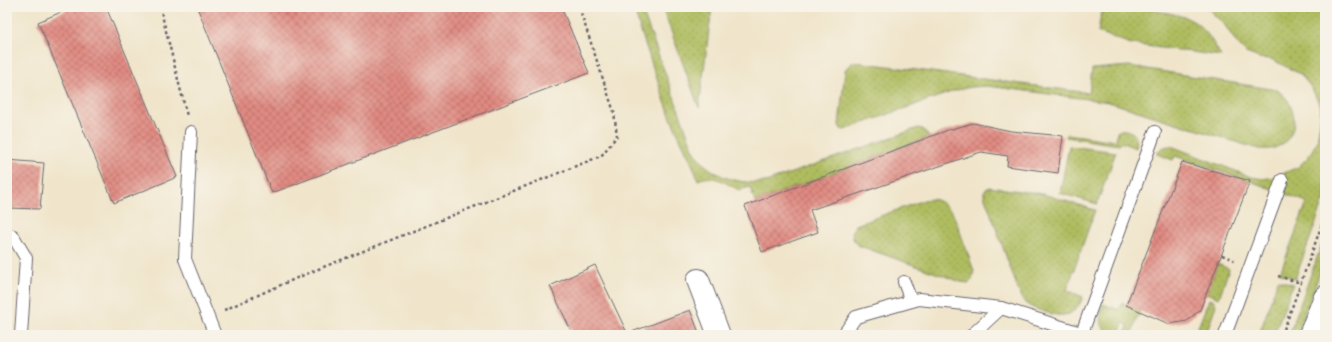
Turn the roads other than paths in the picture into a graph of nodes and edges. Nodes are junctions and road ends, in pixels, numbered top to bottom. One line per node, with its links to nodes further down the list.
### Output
1 (191, 132): 12 (lane)
2 (1155, 132): 10 (lane)
3 (1282, 180): 16 (lane)
4 (7, 235): 11 (lane)
5 (698, 280): 13 (street)
6 (904, 282): 8 (lane)
7 (1325, 297): 17 (street)
8 (911, 301): 9 (lane); 14 (lane)
9 (1001, 308): 10 (lane); 15 (lane)
10 (1084, 334)
11 (21, 335)
12 (215, 335)
13 (719, 335)
14 (844, 335)
15 (972, 335)
16 (1226, 335)
17 (1310, 335)

